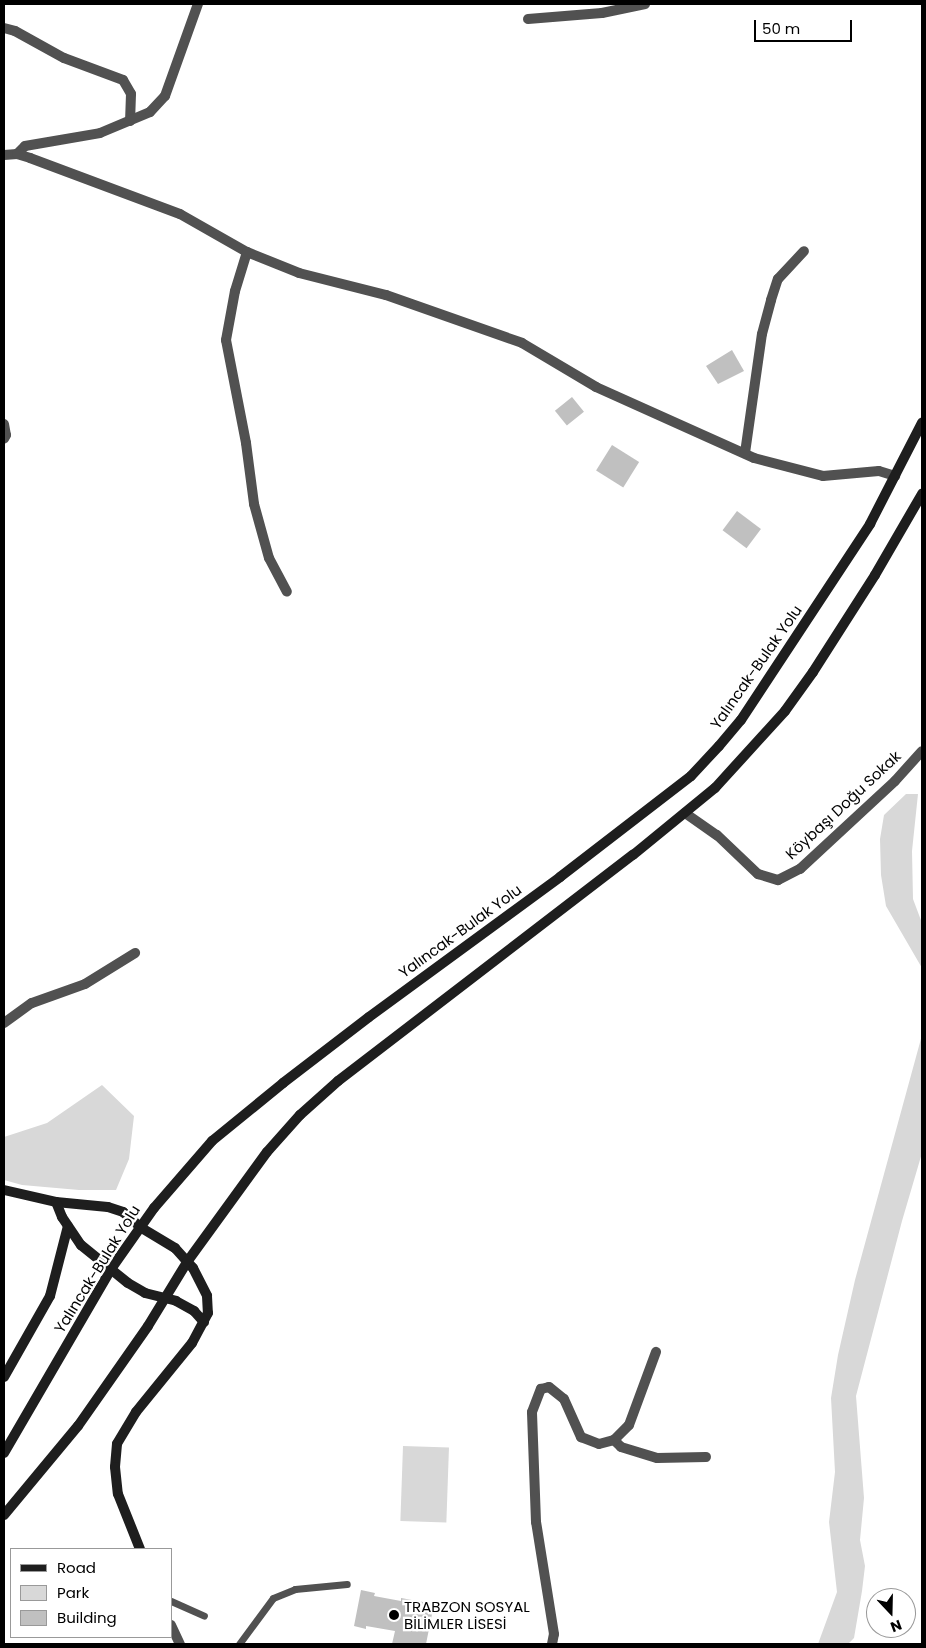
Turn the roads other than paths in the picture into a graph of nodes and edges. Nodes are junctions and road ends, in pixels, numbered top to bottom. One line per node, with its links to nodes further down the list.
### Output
1 (198, 4): 5 (street)
2 (645, 4): 3 (street)
3 (528, 19)
4 (4, 28): 5 (street)
5 (130, 121): 6 (street)
6 (17, 154): 7 (street); 9 (street)
7 (4, 155)
8 (804, 251): 13 (street)
9 (247, 252): 13 (street); 16 (street)
10 (4, 424): 12 (street)
11 (922, 424): 14 (main road, Yalıncak-Bulak Yolu)
12 (4, 439)
13 (745, 453): 14 (street)
14 (895, 476): 24 (main road, Yalıncak-Bulak Yolu)
15 (921, 501): 18 (main road)
16 (287, 592)
17 (922, 751): 18 (street, Köybaşı Doğu Sokak)
18 (685, 813): 25 (main road)
19 (135, 953): 20 (street)
20 (4, 1023)
21 (4, 1190): 22 (main road)
22 (56, 1202): 23 (main road); 24 (main road)
23 (68, 1226): 26 (main road); 30 (main road)
24 (140, 1227): 25 (main road); 26 (main road, Yalıncak-Bulak Yolu)
25 (188, 1262): 27 (main road); 28 (main road)
26 (111, 1269): 27 (main road); 32 (main road, Yalıncak-Bulak Yolu)
27 (165, 1298): 28 (main road); 34 (main road)
28 (204, 1322): 35 (main road)
29 (656, 1352): 31 (street)
30 (4, 1378)
31 (614, 1440): 33 (street); 42 (street)
32 (4, 1453)
33 (706, 1457)
34 (4, 1515)
35 (140, 1548)
36 (347, 1584): 41 (lane)
37 (172, 1601): 38 (lane)
38 (204, 1616)
39 (172, 1627): 40 (street)
40 (180, 1644)
41 (238, 1644)
42 (552, 1644)

